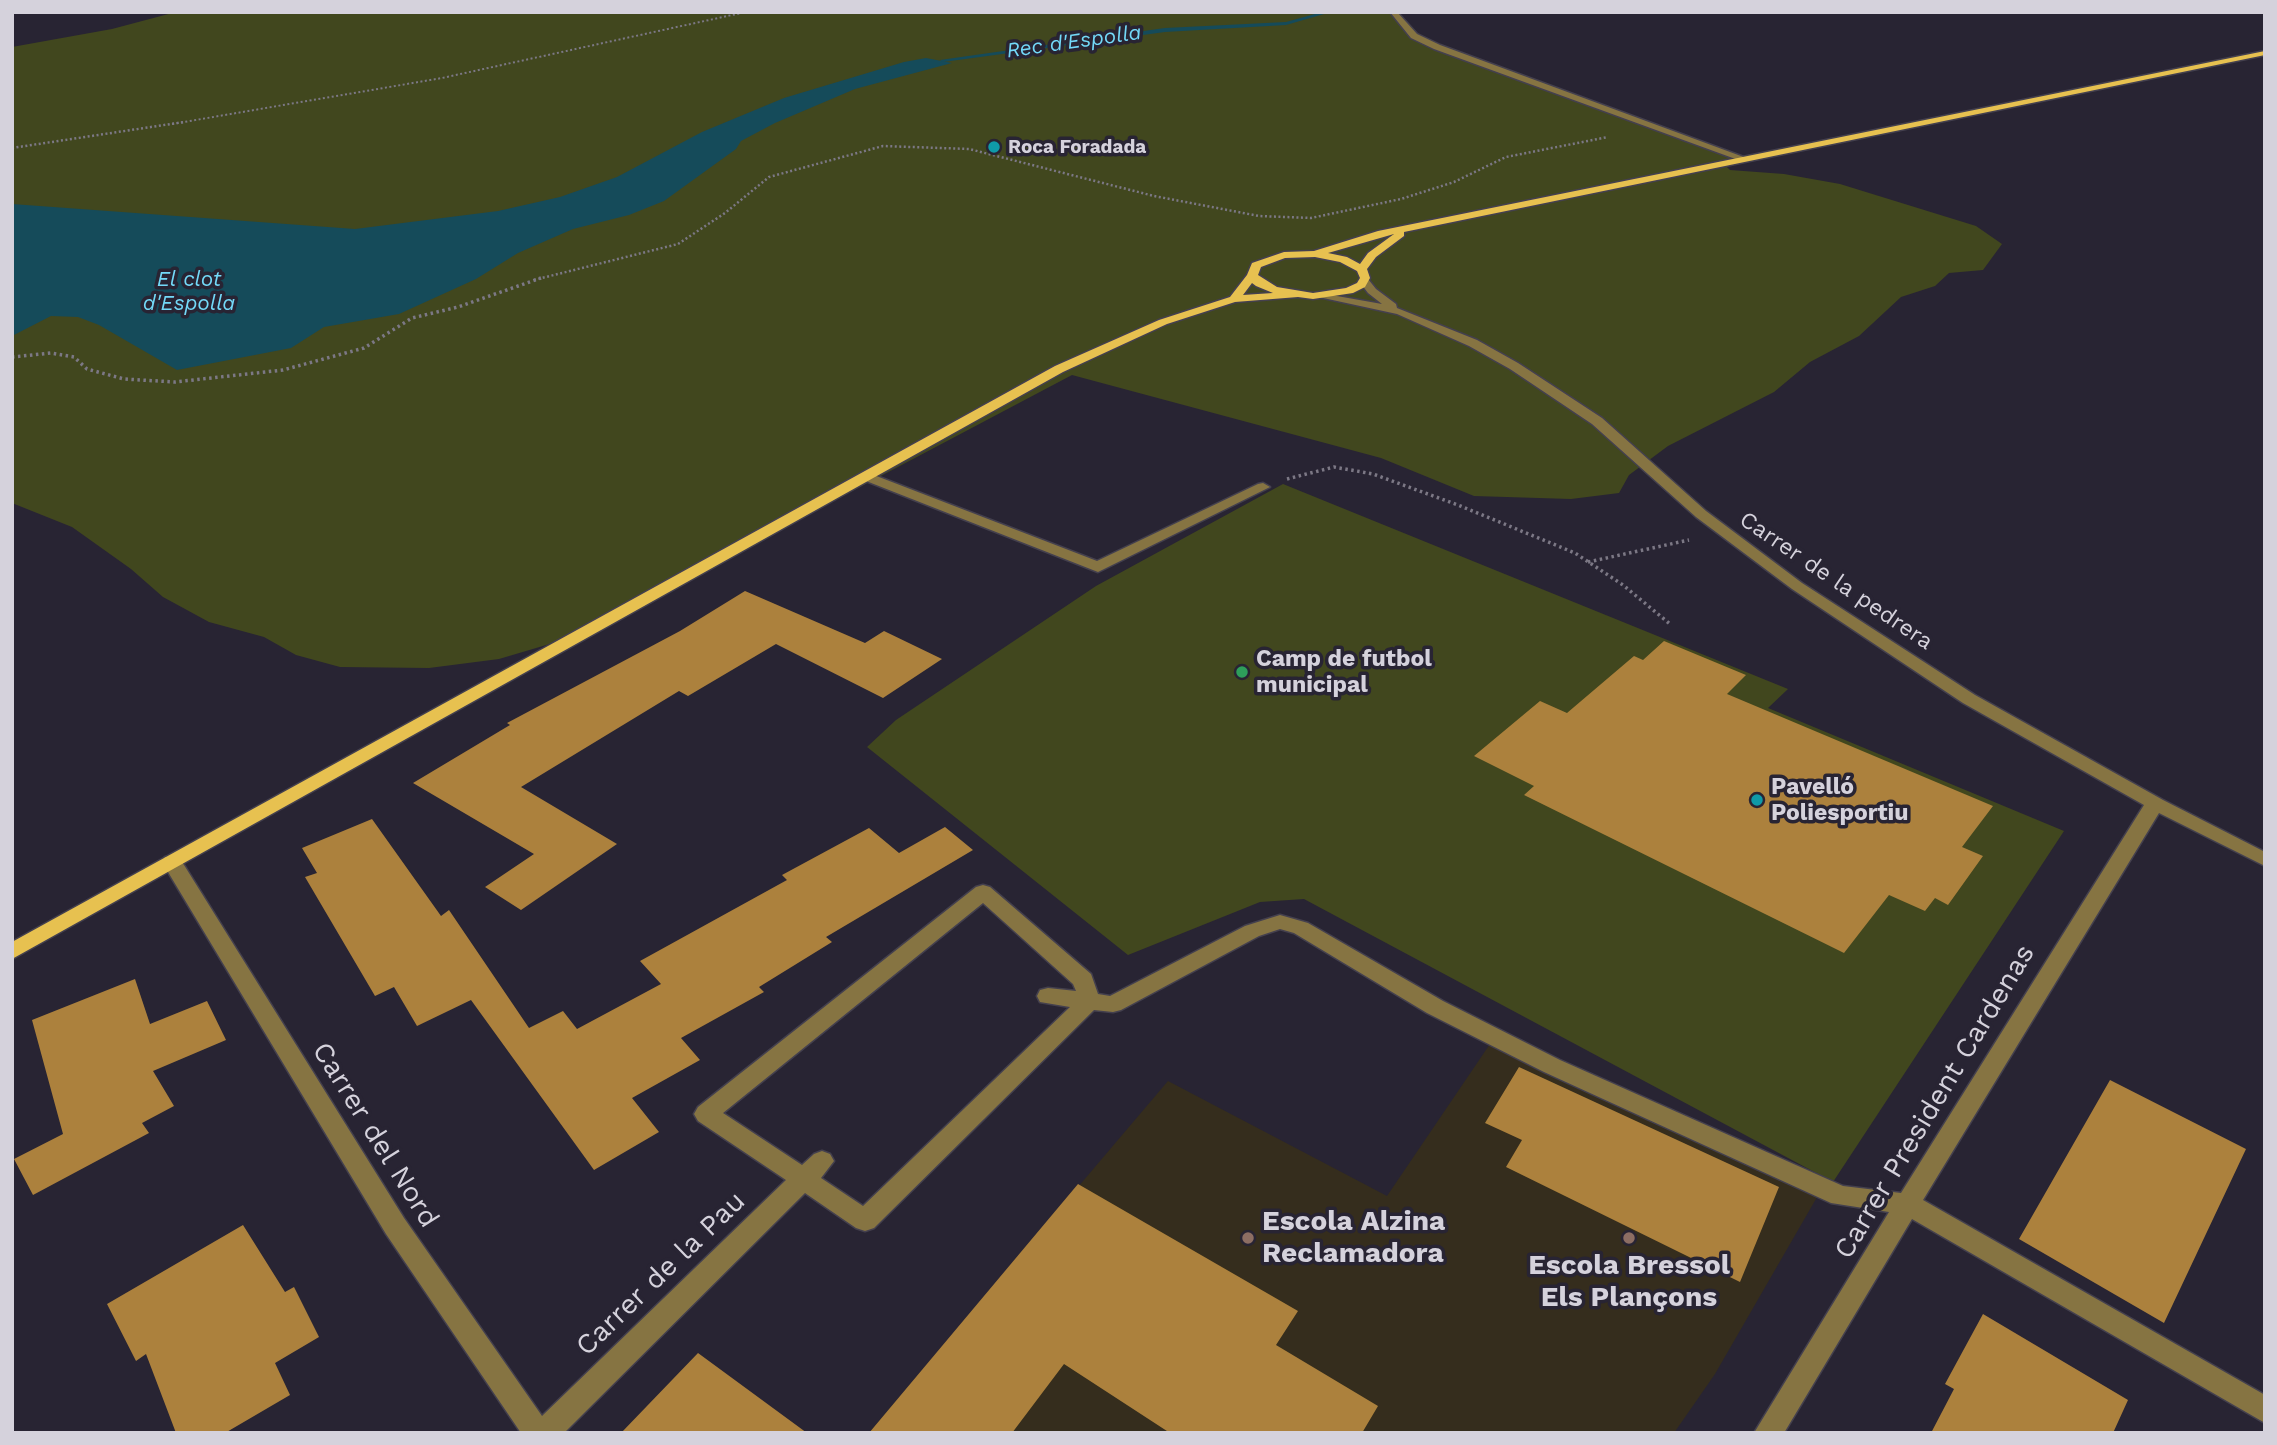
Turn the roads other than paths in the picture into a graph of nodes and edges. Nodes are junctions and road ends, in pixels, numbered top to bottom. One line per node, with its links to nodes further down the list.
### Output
1 (1393, 12): 3 (street)
2 (2265, 53): 3 (main road)
3 (1744, 159): 4 (main road)
4 (1407, 230): 5 (main road); 6 (main road)
5 (1315, 254): 6 (main road); 7 (main road)
6 (1363, 275): 9 (main road); 11 (street, Carrer de la pedrera)
7 (1252, 276): 8 (main road); 10 (main road)
8 (1294, 295): 9 (main road); 10 (main road)
9 (1320, 296): 11 (street, Carrer de la pedrera)
10 (1234, 299): 12 (main road)
11 (1401, 312): 14 (street, Carrer de la pedrera)
12 (866, 476): 13 (street); 16 (main road)
13 (1262, 487)
14 (2156, 804): 15 (street, Carrer de la pedrera); 21 (street, Carrer President Cardenas)
15 (2265, 860)
16 (172, 862): 17 (main road); 23 (street, Carrer del Nord)
17 (12, 951)
18 (1048, 996): 19 (street)
19 (1089, 1001): 19 (street); 21 (street)
20 (822, 1161): 24 (street, Carrer de la Pau)
21 (1908, 1204): 22 (street); 25 (street, Carrer President Cardenas)
22 (2265, 1410)
23 (538, 1433)
24 (544, 1433)
25 (1768, 1433)

